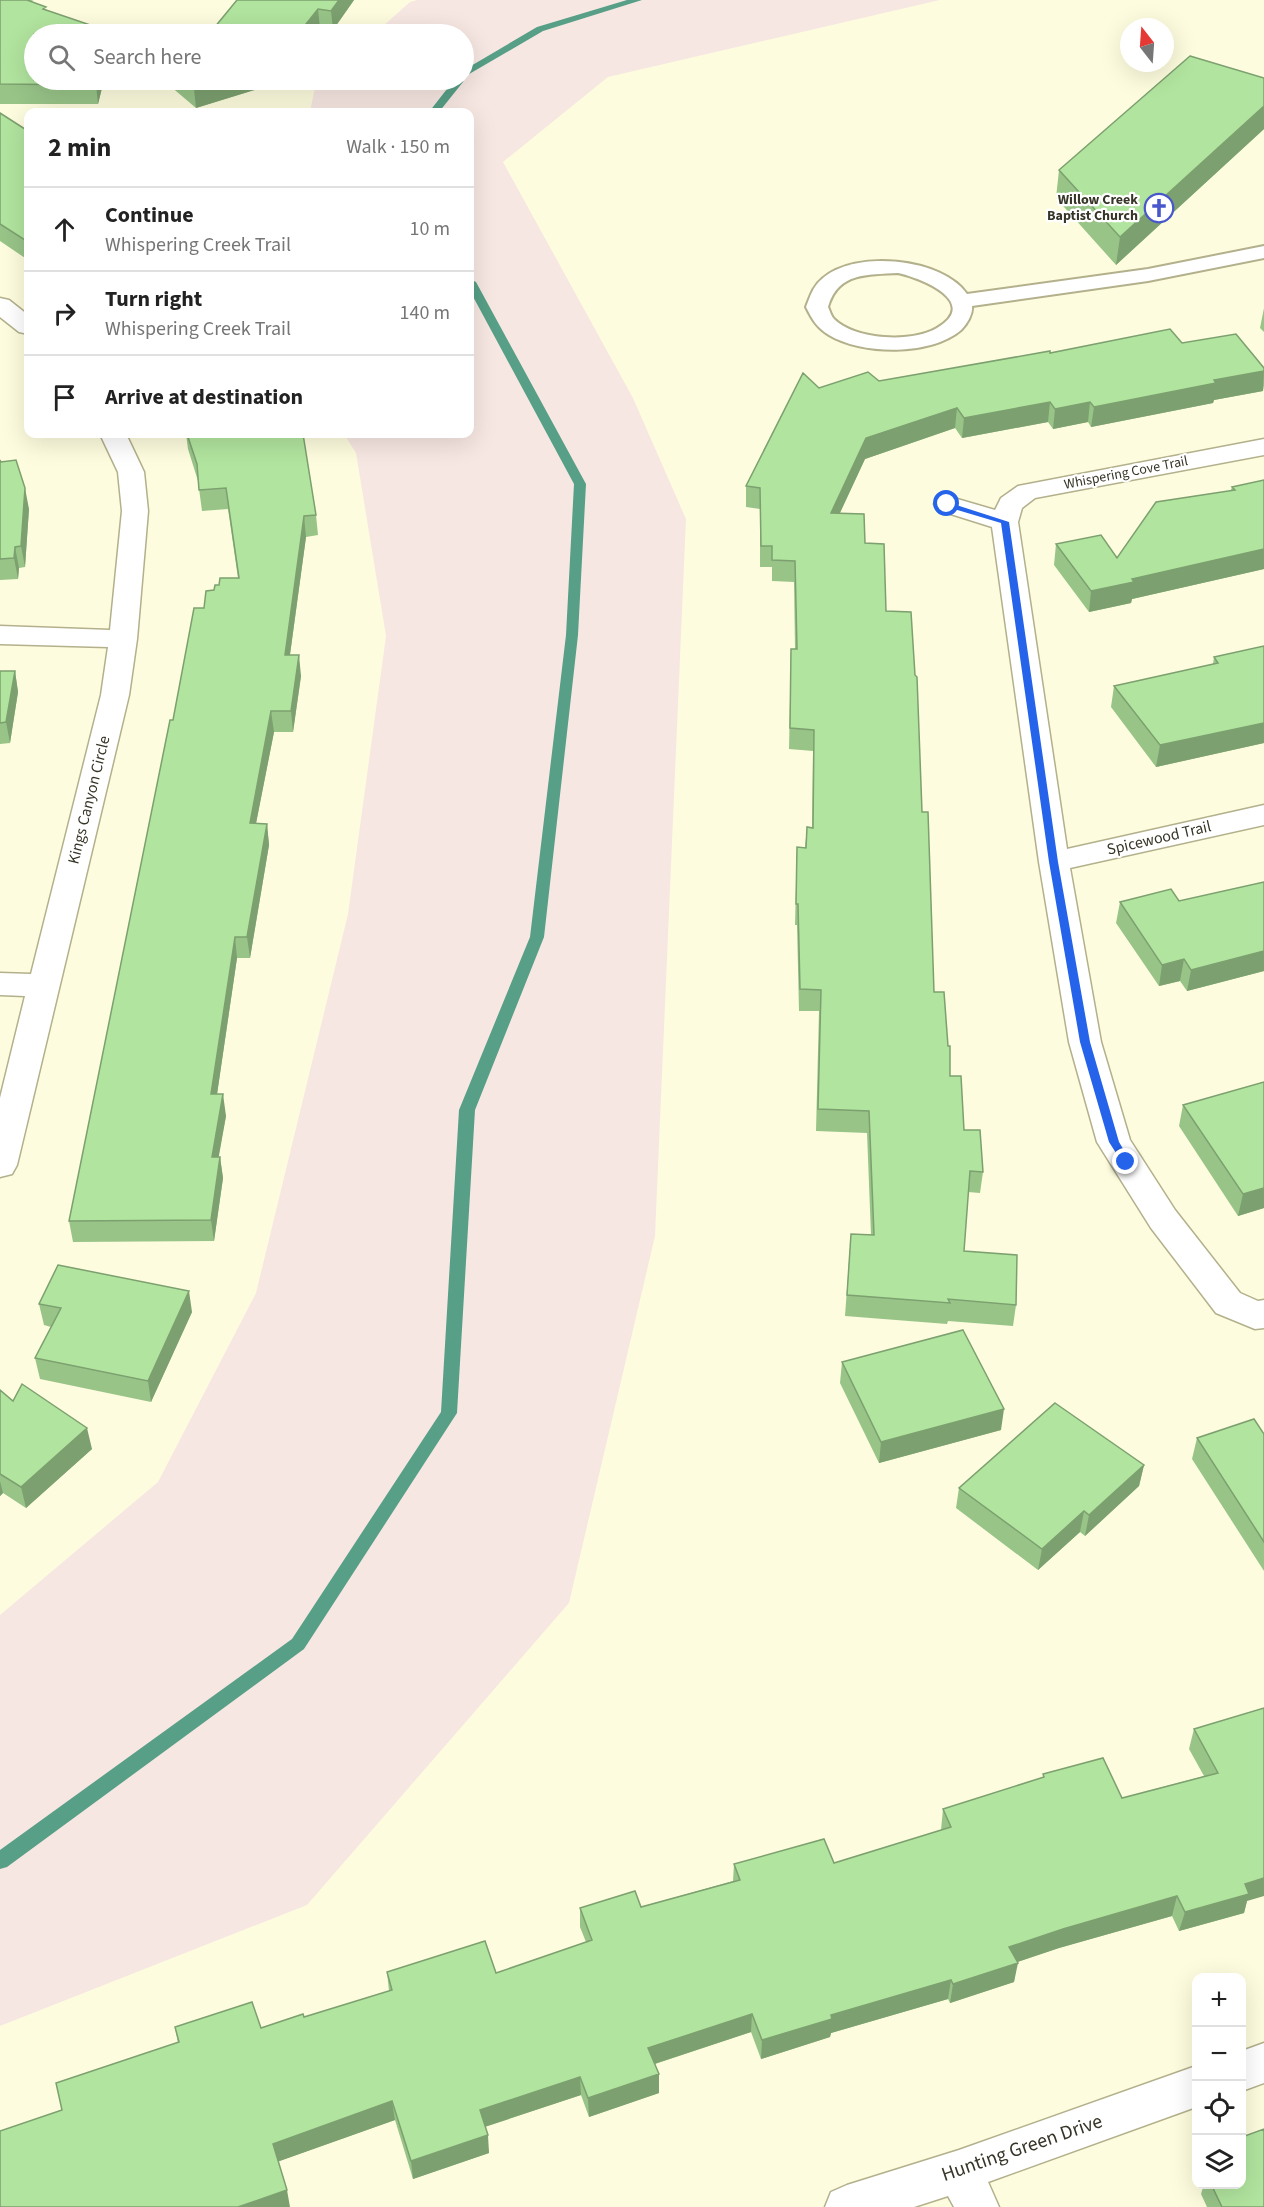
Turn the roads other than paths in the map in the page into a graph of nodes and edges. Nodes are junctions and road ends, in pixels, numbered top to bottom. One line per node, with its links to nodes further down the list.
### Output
1 (1264, 252): 2 (lane)
2 (961, 301): 2 (lane)
3 (0, 306): 4 (street)
4 (24, 324)
5 (115, 438): 10 (street, Kings Canyon Circle)
6 (1264, 447): 8 (street, Whispering Cove Trail)
7 (947, 504): 8 (street)
8 (1005, 522): 12 (street)
9 (0, 635): 10 (street)
10 (123, 639): 14 (street, Kings Canyon Circle)
11 (1264, 815): 12 (street, Spicewood Trail)
12 (1054, 862): 16 (street)
13 (0, 984): 14 (street)
14 (44, 986): 15 (street, Kings Canyon Circle)
15 (0, 1165)
16 (1264, 1314)
17 (1264, 2063): 18 (street)
18 (1246, 2070)
19 (1192, 2089): 20 (street, Hunting Green Drive)
20 (968, 2189): 21 (street, Hunting Green Drive)
21 (847, 2207)

